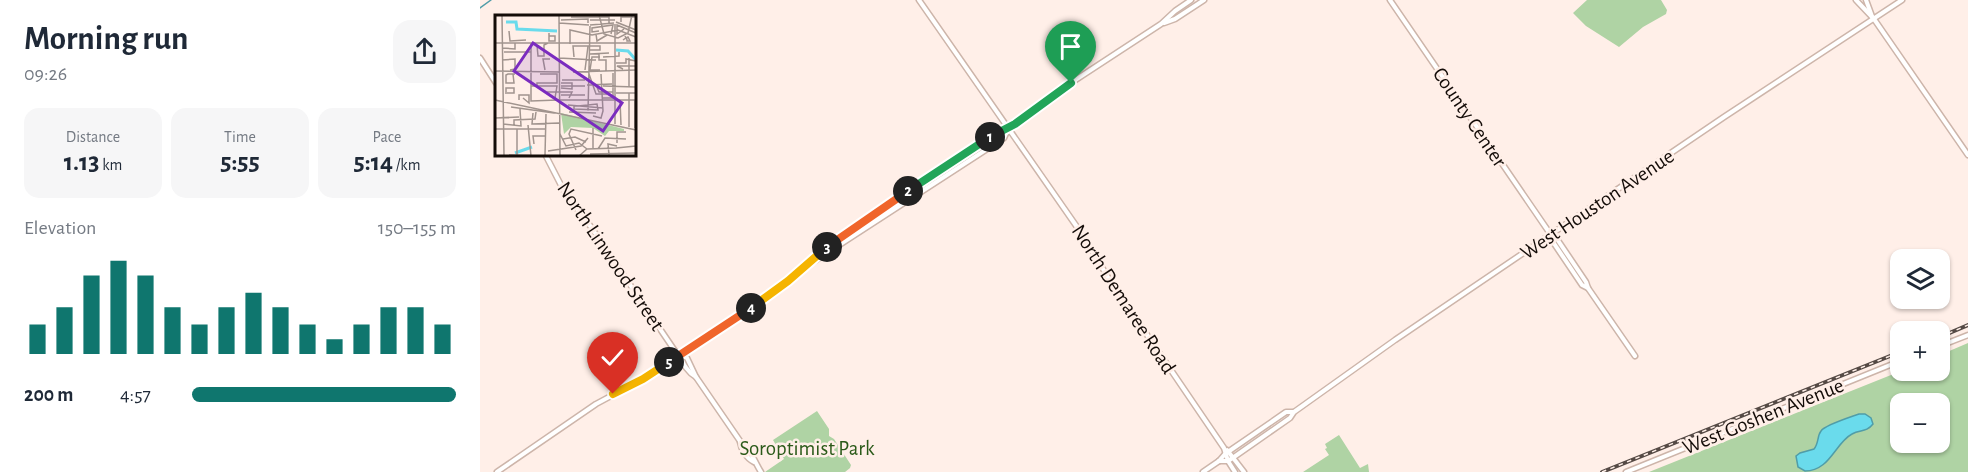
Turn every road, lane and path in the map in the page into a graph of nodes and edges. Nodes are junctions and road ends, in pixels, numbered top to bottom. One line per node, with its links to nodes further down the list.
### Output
1 (919, 0): 12 (street, North Demaree Road)
2 (1191, 0): 9 (street)
3 (1204, 0): 9 (street)
4 (1390, 0): 15 (street, County Center)
5 (1856, 0): 8 (street)
6 (1866, 0): 8 (street)
7 (1902, 0): 8 (street, West Houston Avenue)
8 (1874, 20): 14 (street); 15 (street, West Houston Avenue)
9 (1161, 24): 12 (street)
10 (480, 58): 11 (street)
11 (495, 81)
12 (1009, 128): 16 (street); 16 (street); 23 (street, North Demaree Road)
13 (546, 156): 19 (street, North Linwood Street)
14 (1968, 156)
15 (1551, 235): 20 (street, County Center); 22 (street, West Houston Avenue)
16 (809, 264): 19 (street)
17 (1968, 335): 18 (street)
18 (1950, 342)
19 (680, 355): 27 (street); 28 (street, North Linwood Street)
20 (1635, 356)
21 (1890, 365): 32 (street, West Goshen Avenue)
22 (1294, 412): 23 (street, West Houston Avenue); 24 (street, West Houston Avenue)
23 (1227, 453): 24 (street); 25 (street, West Houston Avenue); 26 (street, North Demaree Road)
24 (1234, 457): 26 (street, West Houston Avenue); 31 (street)
25 (1219, 461): 26 (street); 29 (street, West Houston Avenue)
26 (1228, 461): 30 (street, North Demaree Road)
27 (497, 472)
28 (761, 472)
29 (1203, 472)
30 (1235, 472)
31 (1244, 472)
32 (1626, 472)

